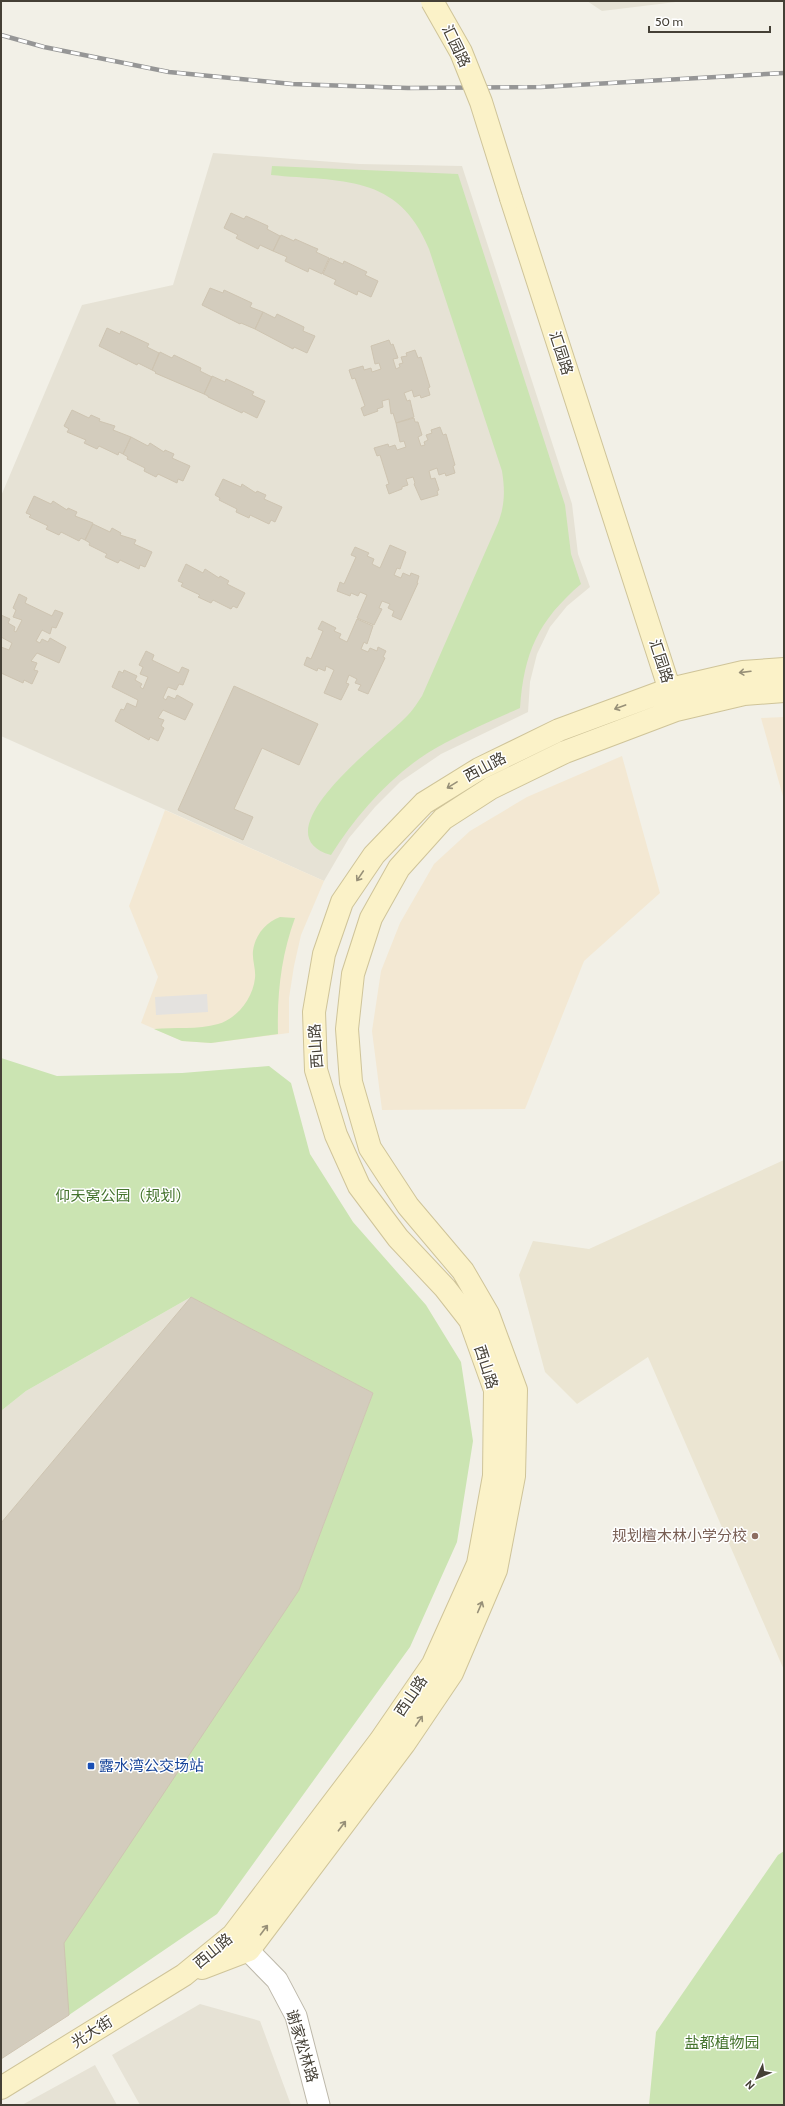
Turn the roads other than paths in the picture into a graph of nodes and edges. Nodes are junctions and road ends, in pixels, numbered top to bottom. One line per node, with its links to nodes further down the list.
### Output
1 (432, 1): 3 (main road, 汇园路, bridge)
2 (784, 669): 3 (main road, 西山路, one-way to 3)
3 (670, 689): 5 (main road, 汇园路); 6 (main road, 西山路, one-way to 6)
4 (784, 691): 5 (main road, 西山路)
5 (676, 710): 7 (main road, 西山路, one-way to 5)
6 (233, 1935): 7 (street, 谢家松林路); 8 (main road, 西山路)
7 (249, 1950): 8 (main road, 西山路); 10 (street, 谢家松林路)
8 (184, 1975): 9 (main road, 光大街)
9 (1, 2088)
10 (319, 2105)

